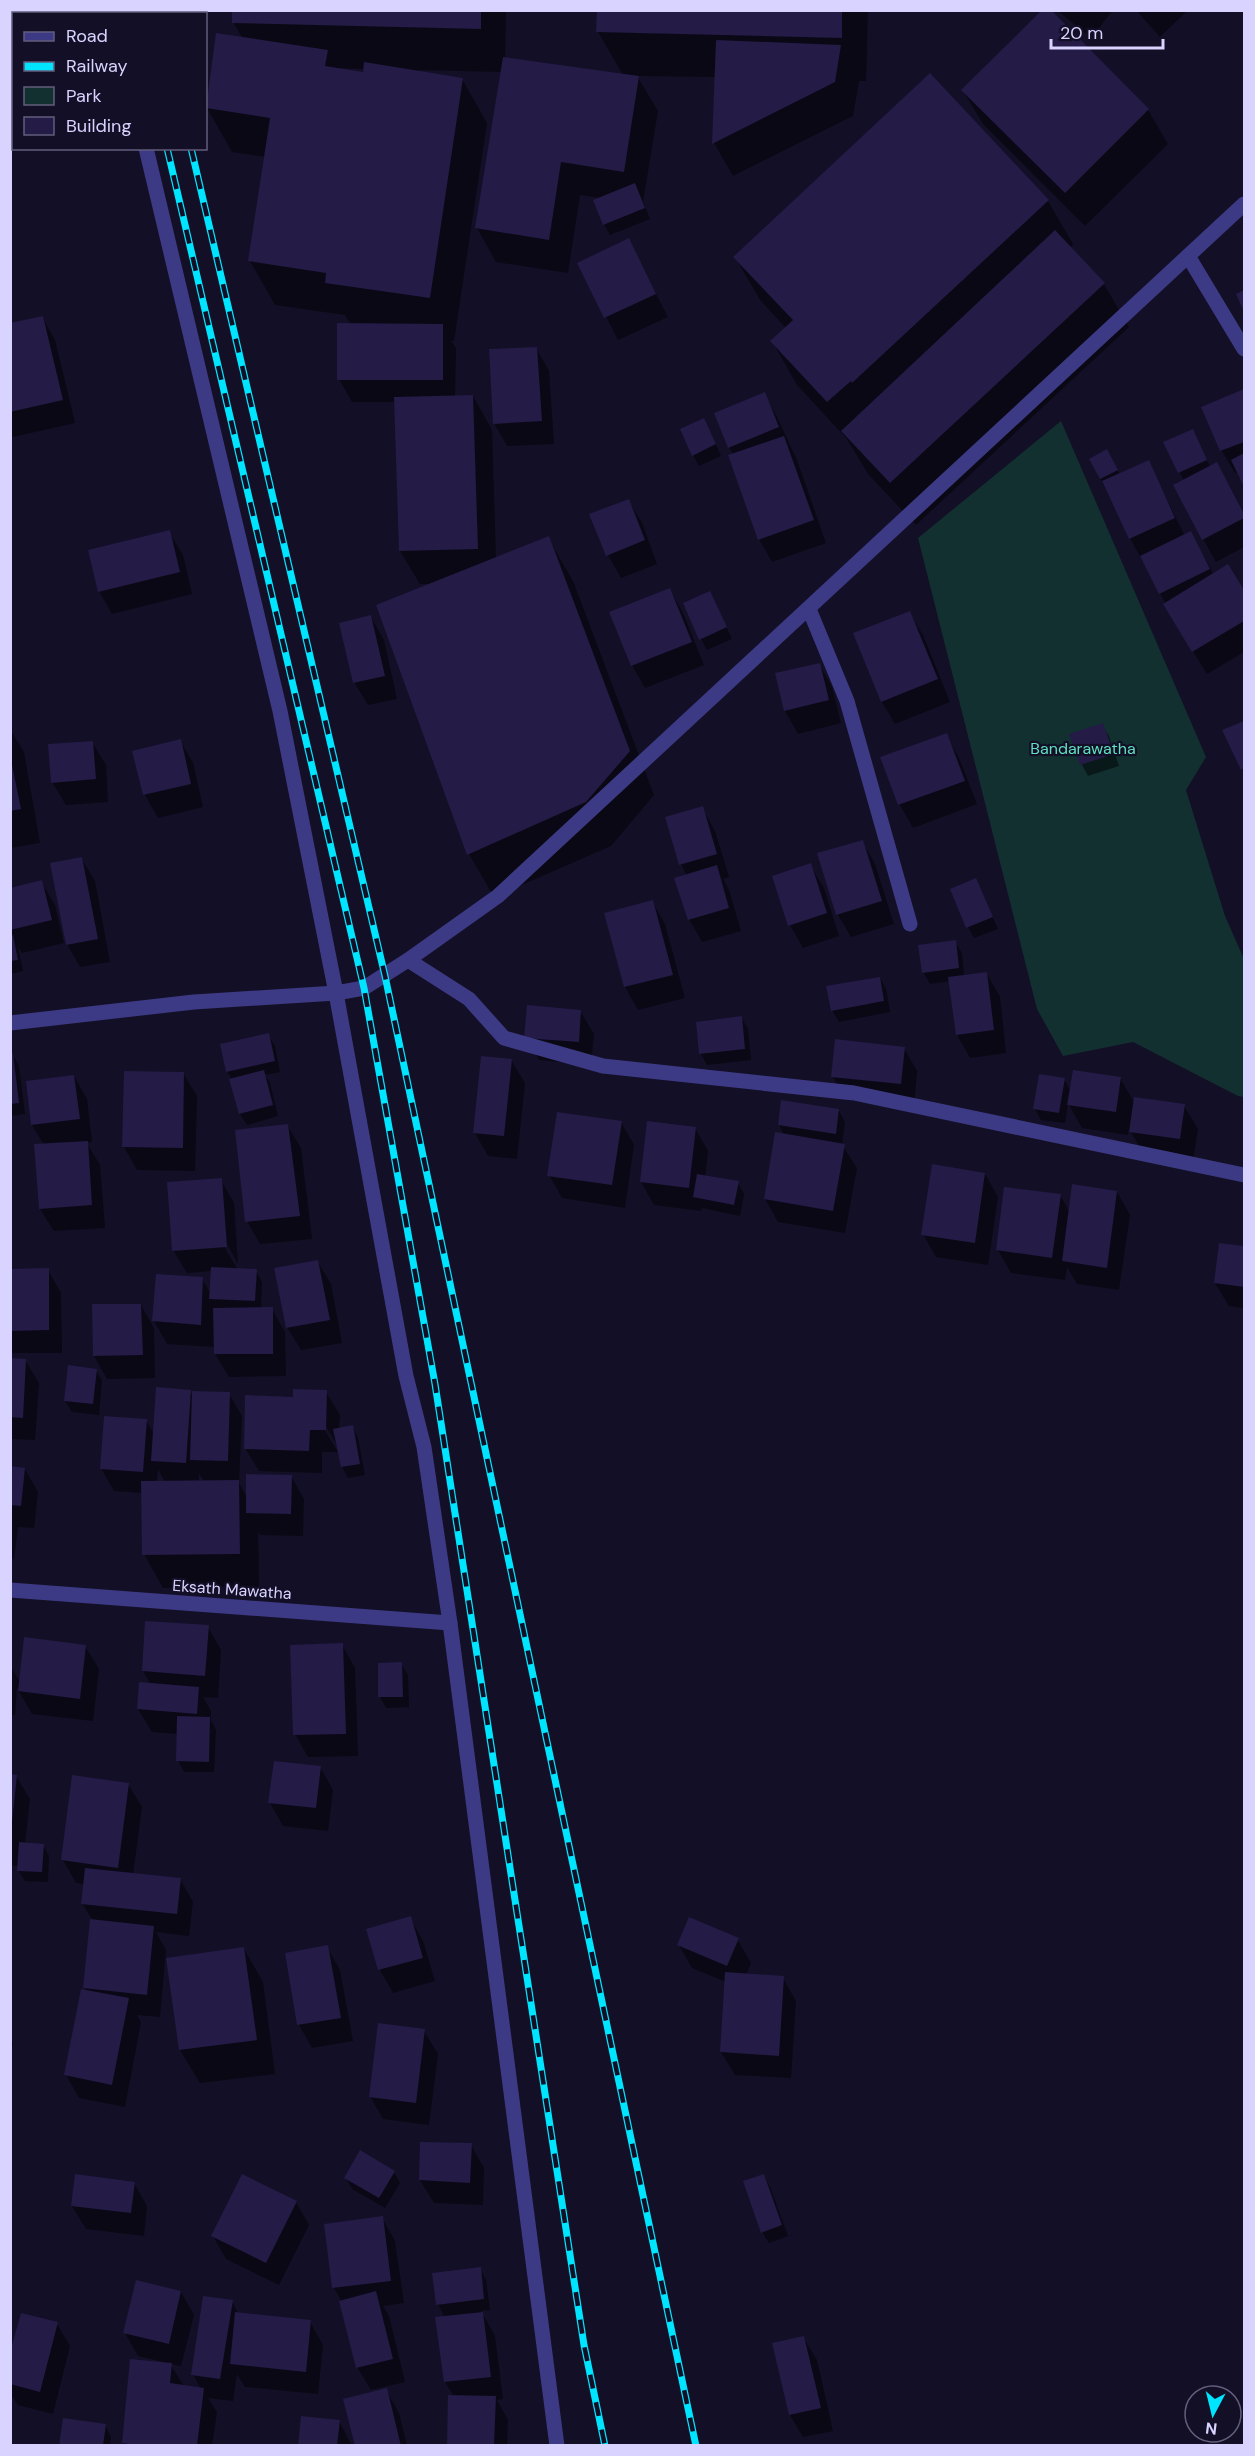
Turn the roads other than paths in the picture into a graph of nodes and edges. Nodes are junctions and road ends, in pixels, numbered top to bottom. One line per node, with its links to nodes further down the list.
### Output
1 (146, 150): 8 (street)
2 (1245, 204): 3 (street)
3 (1188, 256): 4 (street); 5 (street)
4 (1245, 349)
5 (809, 609): 6 (street); 7 (street)
6 (910, 924)
7 (408, 960): 8 (street); 10 (street)
8 (336, 993): 9 (street); 12 (street)
9 (10, 1023)
10 (1245, 1175)
11 (10, 1590): 12 (street, Eksath Mawatha)
12 (450, 1623): 13 (street)
13 (557, 2445)

